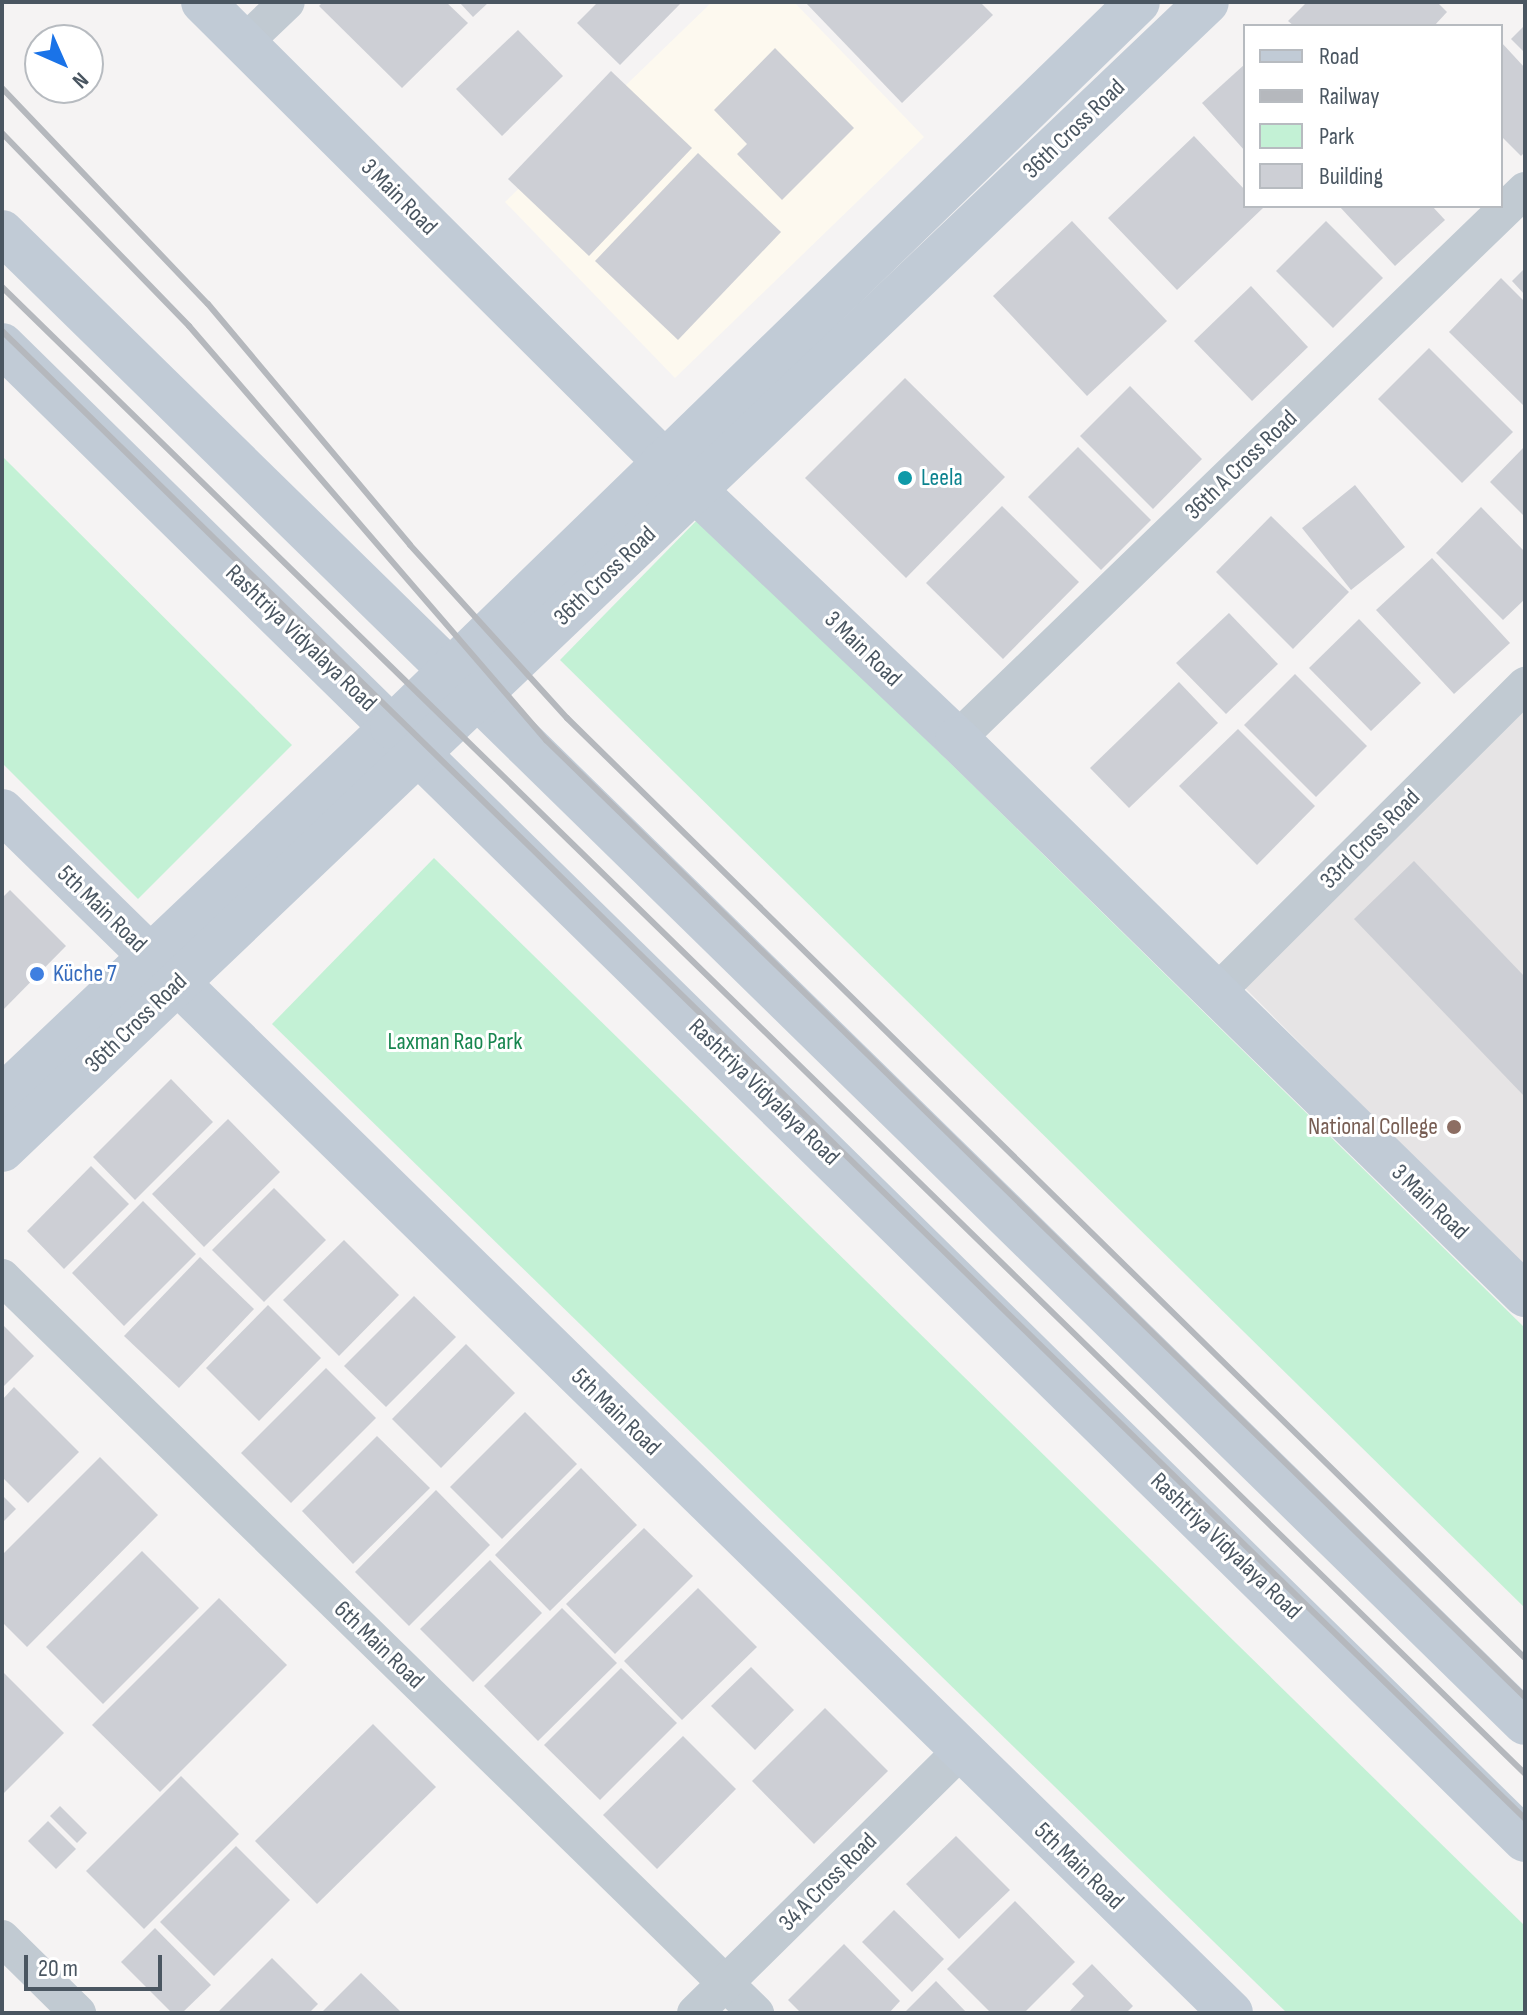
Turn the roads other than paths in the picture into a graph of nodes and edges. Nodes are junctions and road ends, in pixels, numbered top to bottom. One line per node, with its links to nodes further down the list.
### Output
1 (203, 2): 5 (main road, 3 Main Road)
2 (287, 2): 5 (street)
3 (1138, 2): 9 (main road, 36th Cross Road)
4 (1207, 2): 9 (main road, 36th Cross Road)
5 (244, 43): 9 (main road, 3 Main Road)
6 (1525, 190): 12 (street, 36th A Cross Road)
7 (2, 232): 11 (main road)
8 (2, 345): 13 (main road, Rashtriya Vidyalaya Road)
9 (680, 476): 11 (main road, 36th Cross Road); 12 (main road, 3 Main Road)
10 (1525, 685): 16 (street, 33rd Cross Road)
11 (462, 686): 13 (main road, 36th Cross Road); 21 (main road)
12 (957, 739): 16 (main road, 3 Main Road)
13 (406, 740): 15 (main road, 36th Cross Road); 23 (main road, Rashtriya Vidyalaya Road)
14 (2, 811): 15 (main road, 5th Main Road)
15 (164, 970): 17 (main road, 36th Cross Road); 18 (main road, 36th Cross Road); 22 (main road, 5th Main Road)
16 (1215, 994): 20 (main road, 3 Main Road)
17 (2, 1097)
18 (2, 1150)
19 (2, 1277): 25 (street, 6th Main Road)
20 (1525, 1295)
21 (1525, 1723)
22 (961, 1751): 25 (street, 34 A Cross Road); 29 (main road, 5th Main Road)
23 (1525, 1840)
24 (2, 1938): 26 (street)
25 (726, 1983): 27 (street, 34 A Cross Road); 28 (street, 6th Main Road)
26 (78, 2013)
27 (695, 2013)
28 (756, 2013)
29 (1231, 2013)

